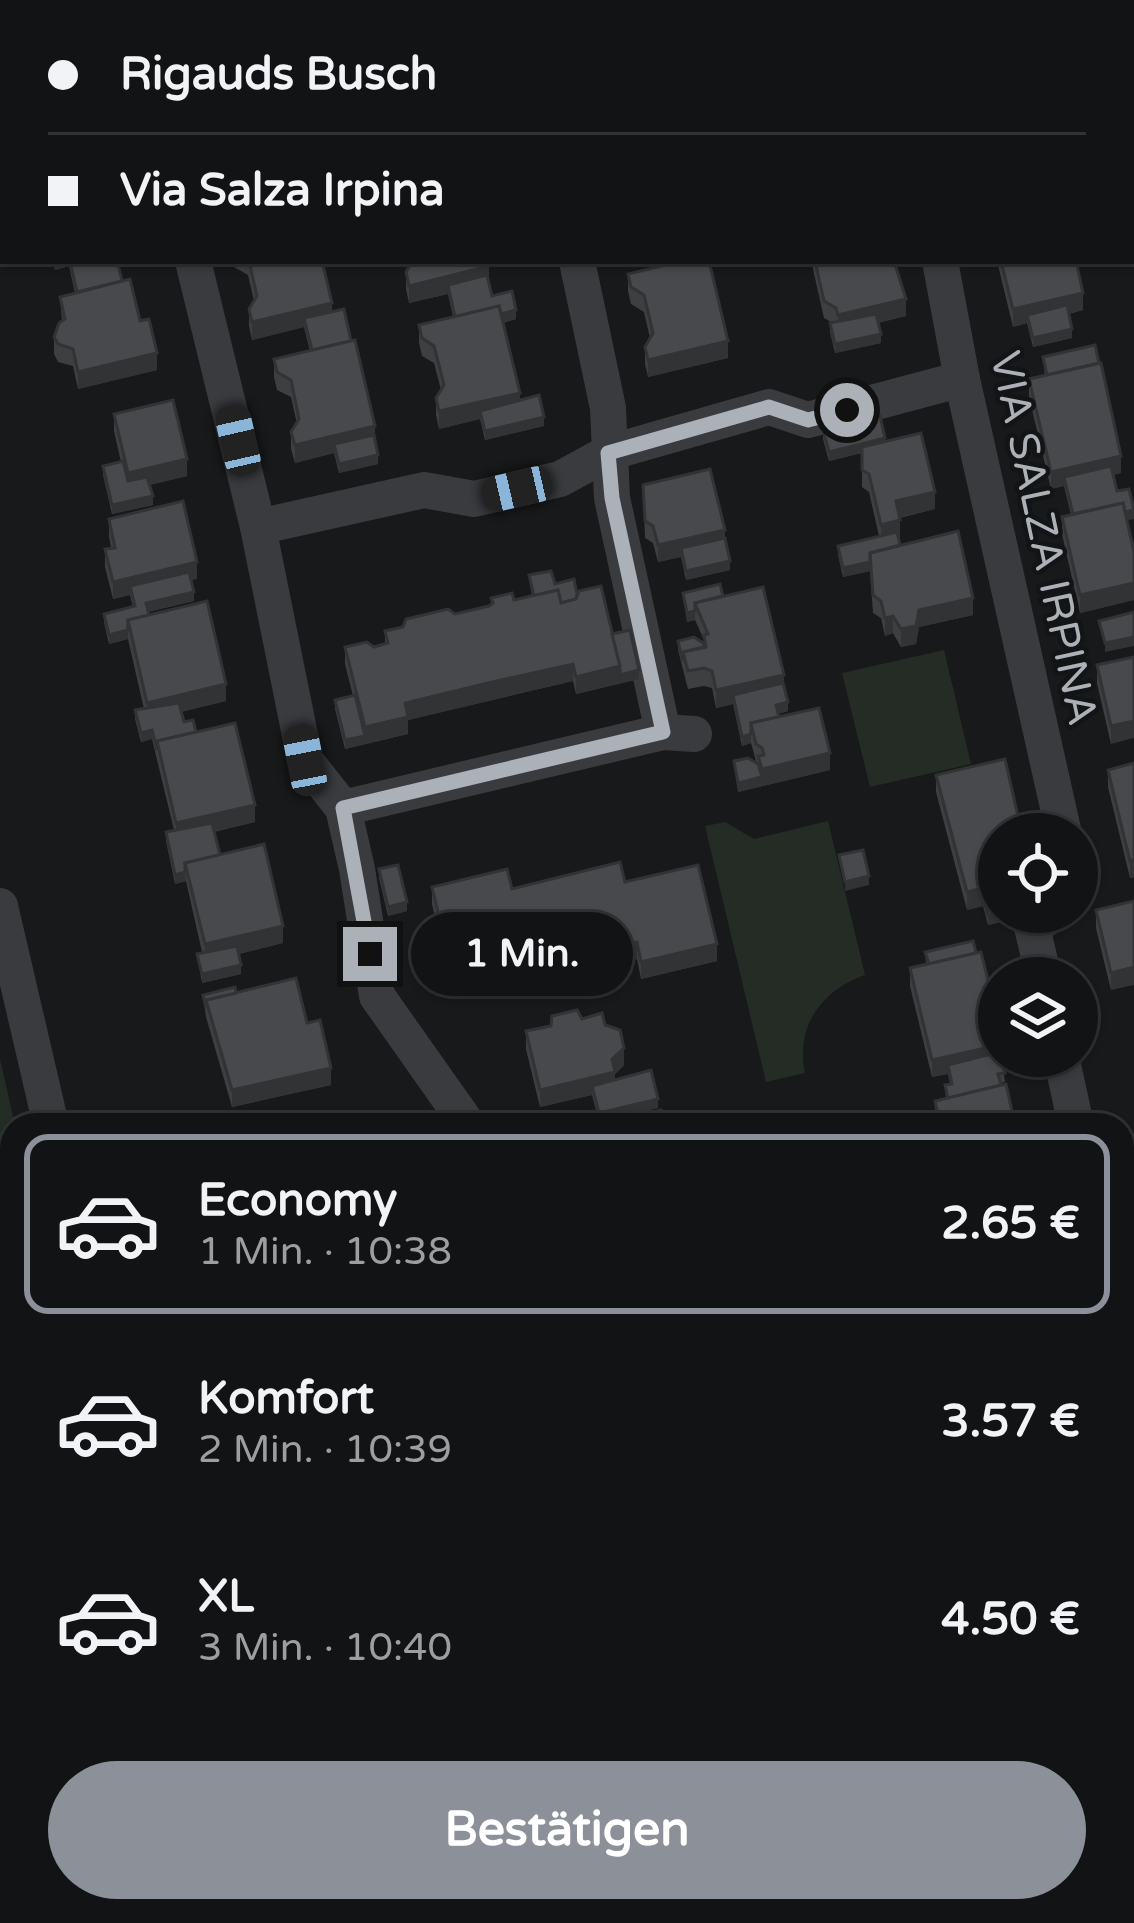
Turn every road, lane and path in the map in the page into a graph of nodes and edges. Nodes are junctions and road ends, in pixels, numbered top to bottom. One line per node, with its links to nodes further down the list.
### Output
1 (195, 264): 6 (street)
2 (578, 264): 5 (street)
3 (941, 264): 4 (street, VIA SALZA IRPINA)
4 (962, 379): 5 (street); 8 (street, VIA SALZA IRPINA)
5 (608, 453): 6 (street); 7 (street)
6 (259, 527): 7 (street)
7 (343, 808): 12 (street)
8 (1059, 813)
9 (0, 906): 11 (street)
10 (1066, 1077): 13 (street)
11 (48, 1113)
12 (459, 1113)
13 (1073, 1113)

